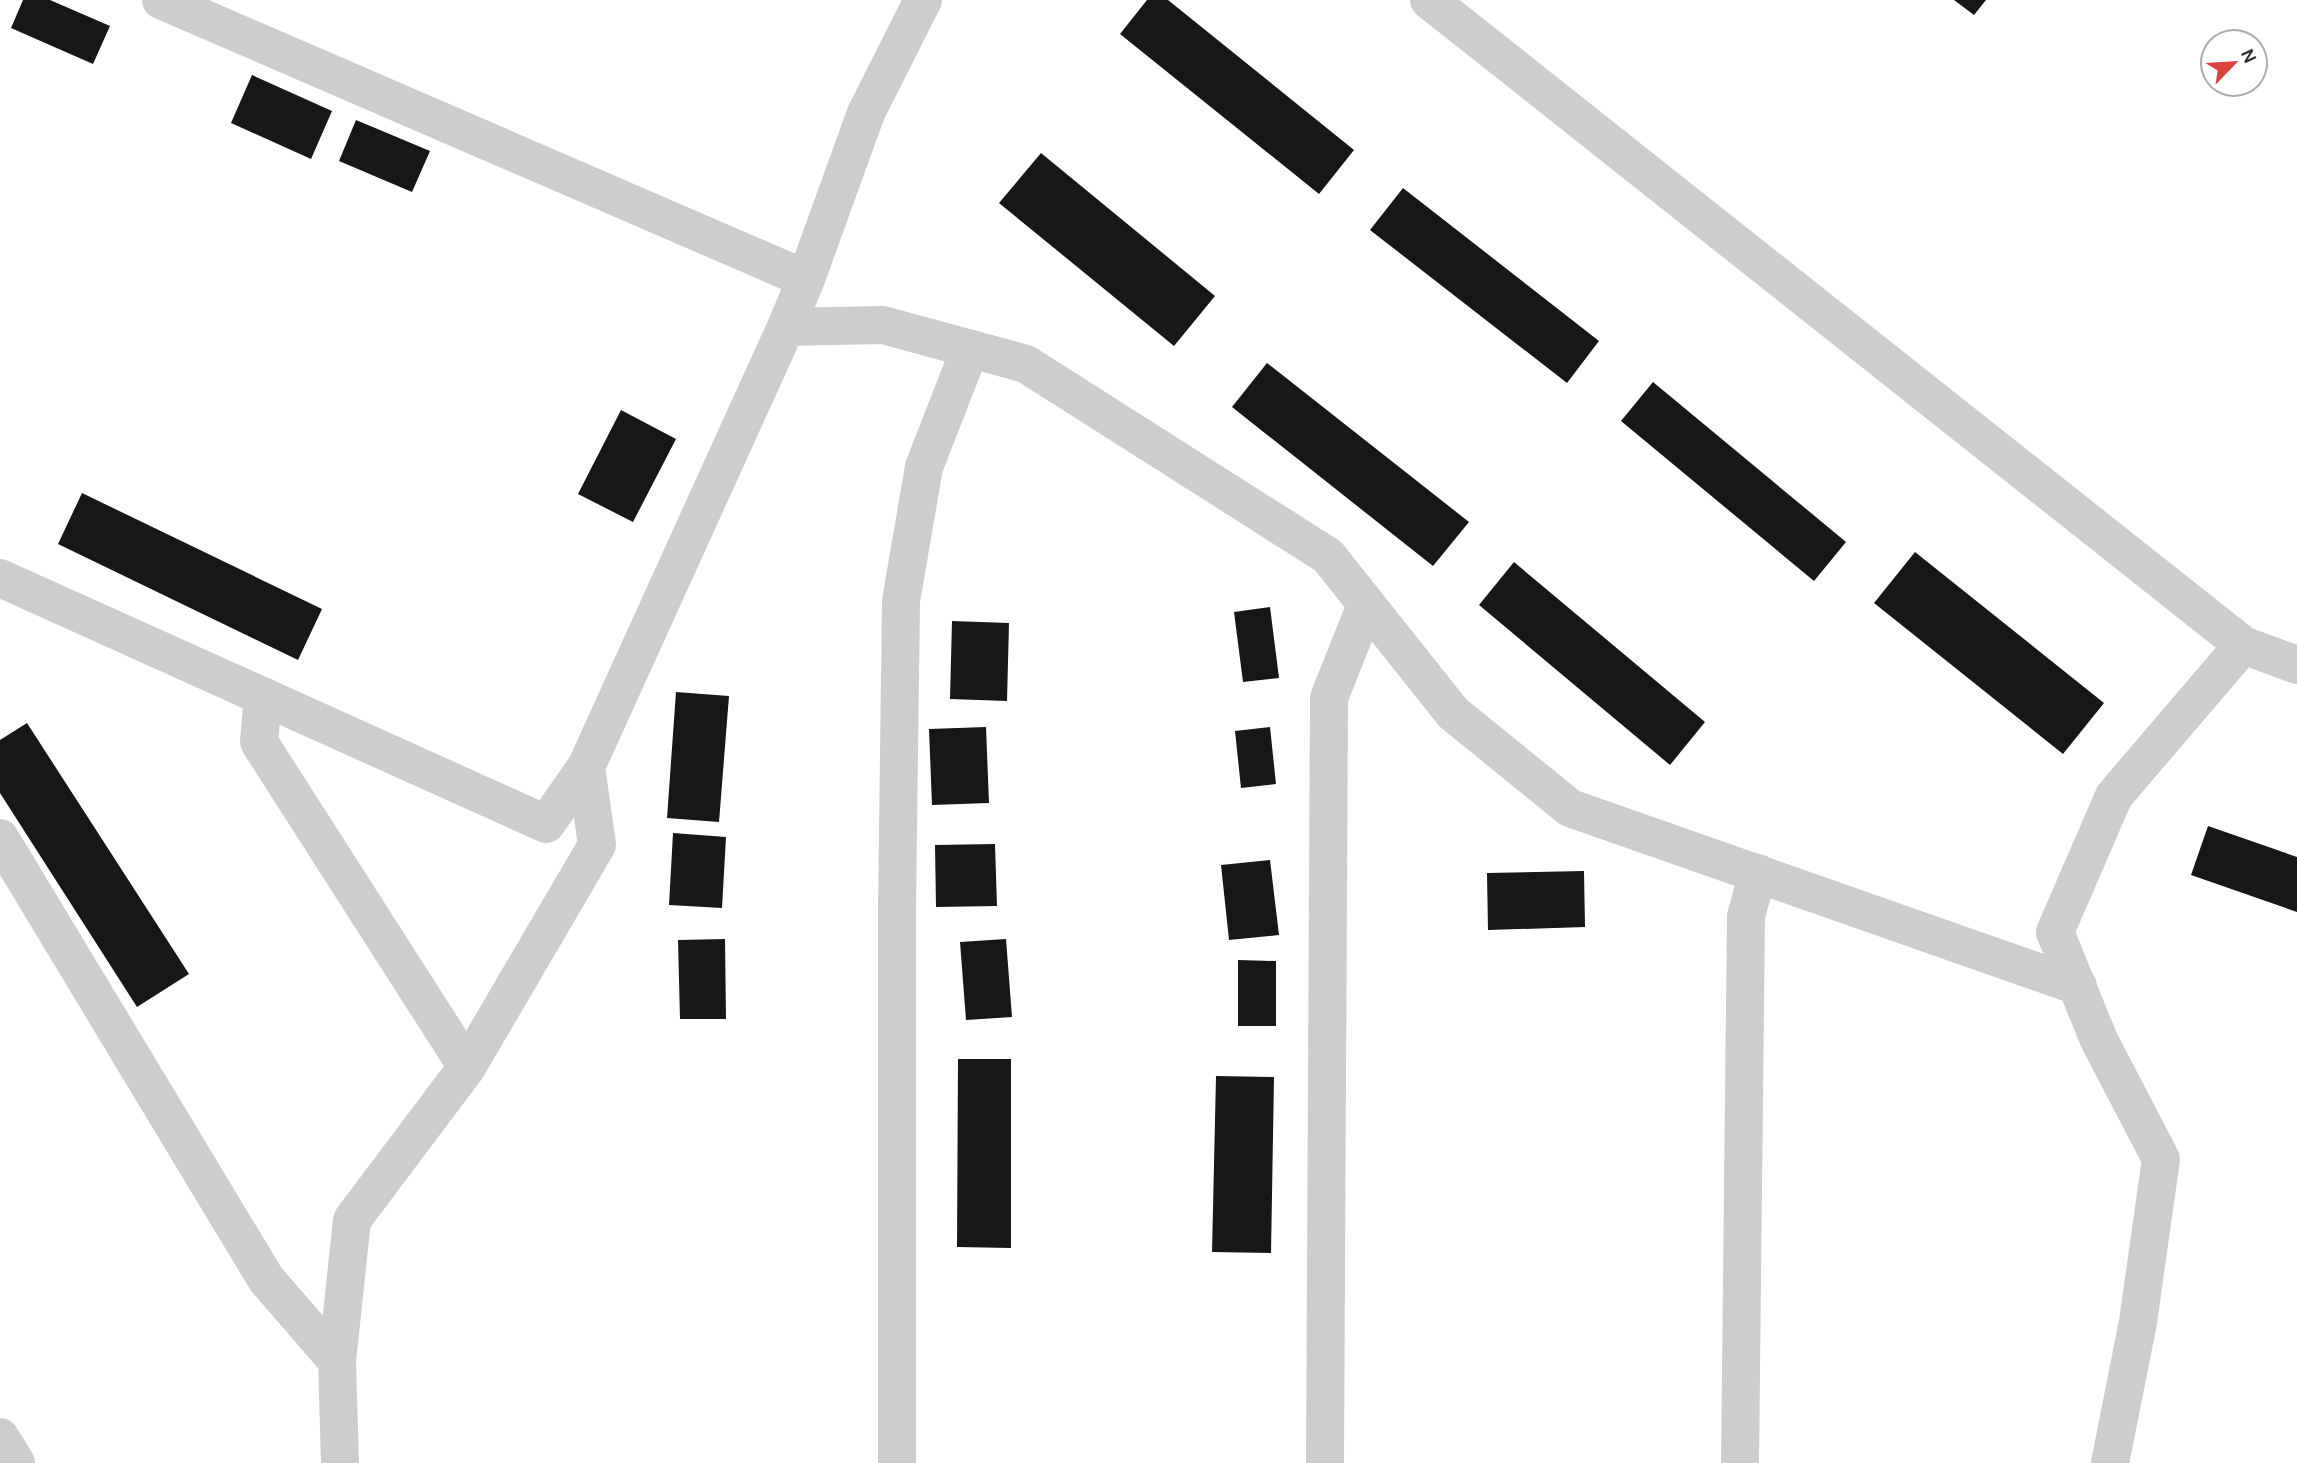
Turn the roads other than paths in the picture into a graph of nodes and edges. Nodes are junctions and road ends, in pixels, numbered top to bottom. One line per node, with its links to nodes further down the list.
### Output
1 (161, 0): 4 (street)
2 (923, 0): 4 (street)
3 (1429, 0): 9 (street)
4 (806, 279): 5 (street)
5 (786, 327): 6 (street); 12 (street)
6 (970, 349): 8 (street); 21 (street)
7 (0, 578): 11 (street)
8 (1366, 605): 14 (street); 22 (street)
9 (2242, 645): 10 (street); 15 (street)
10 (2297, 665)
11 (263, 696): 12 (street); 16 (street)
12 (586, 767): 16 (street)
13 (0, 838): 17 (street)
14 (1758, 873): 15 (street); 23 (street)
15 (2078, 986): 24 (street)
16 (467, 1067): 17 (street)
17 (337, 1361): 20 (street)
18 (0, 1437): 19 (street)
19 (16, 1463)
20 (340, 1463)
21 (897, 1463)
22 (1325, 1463)
23 (1740, 1463)
24 (2110, 1463)

